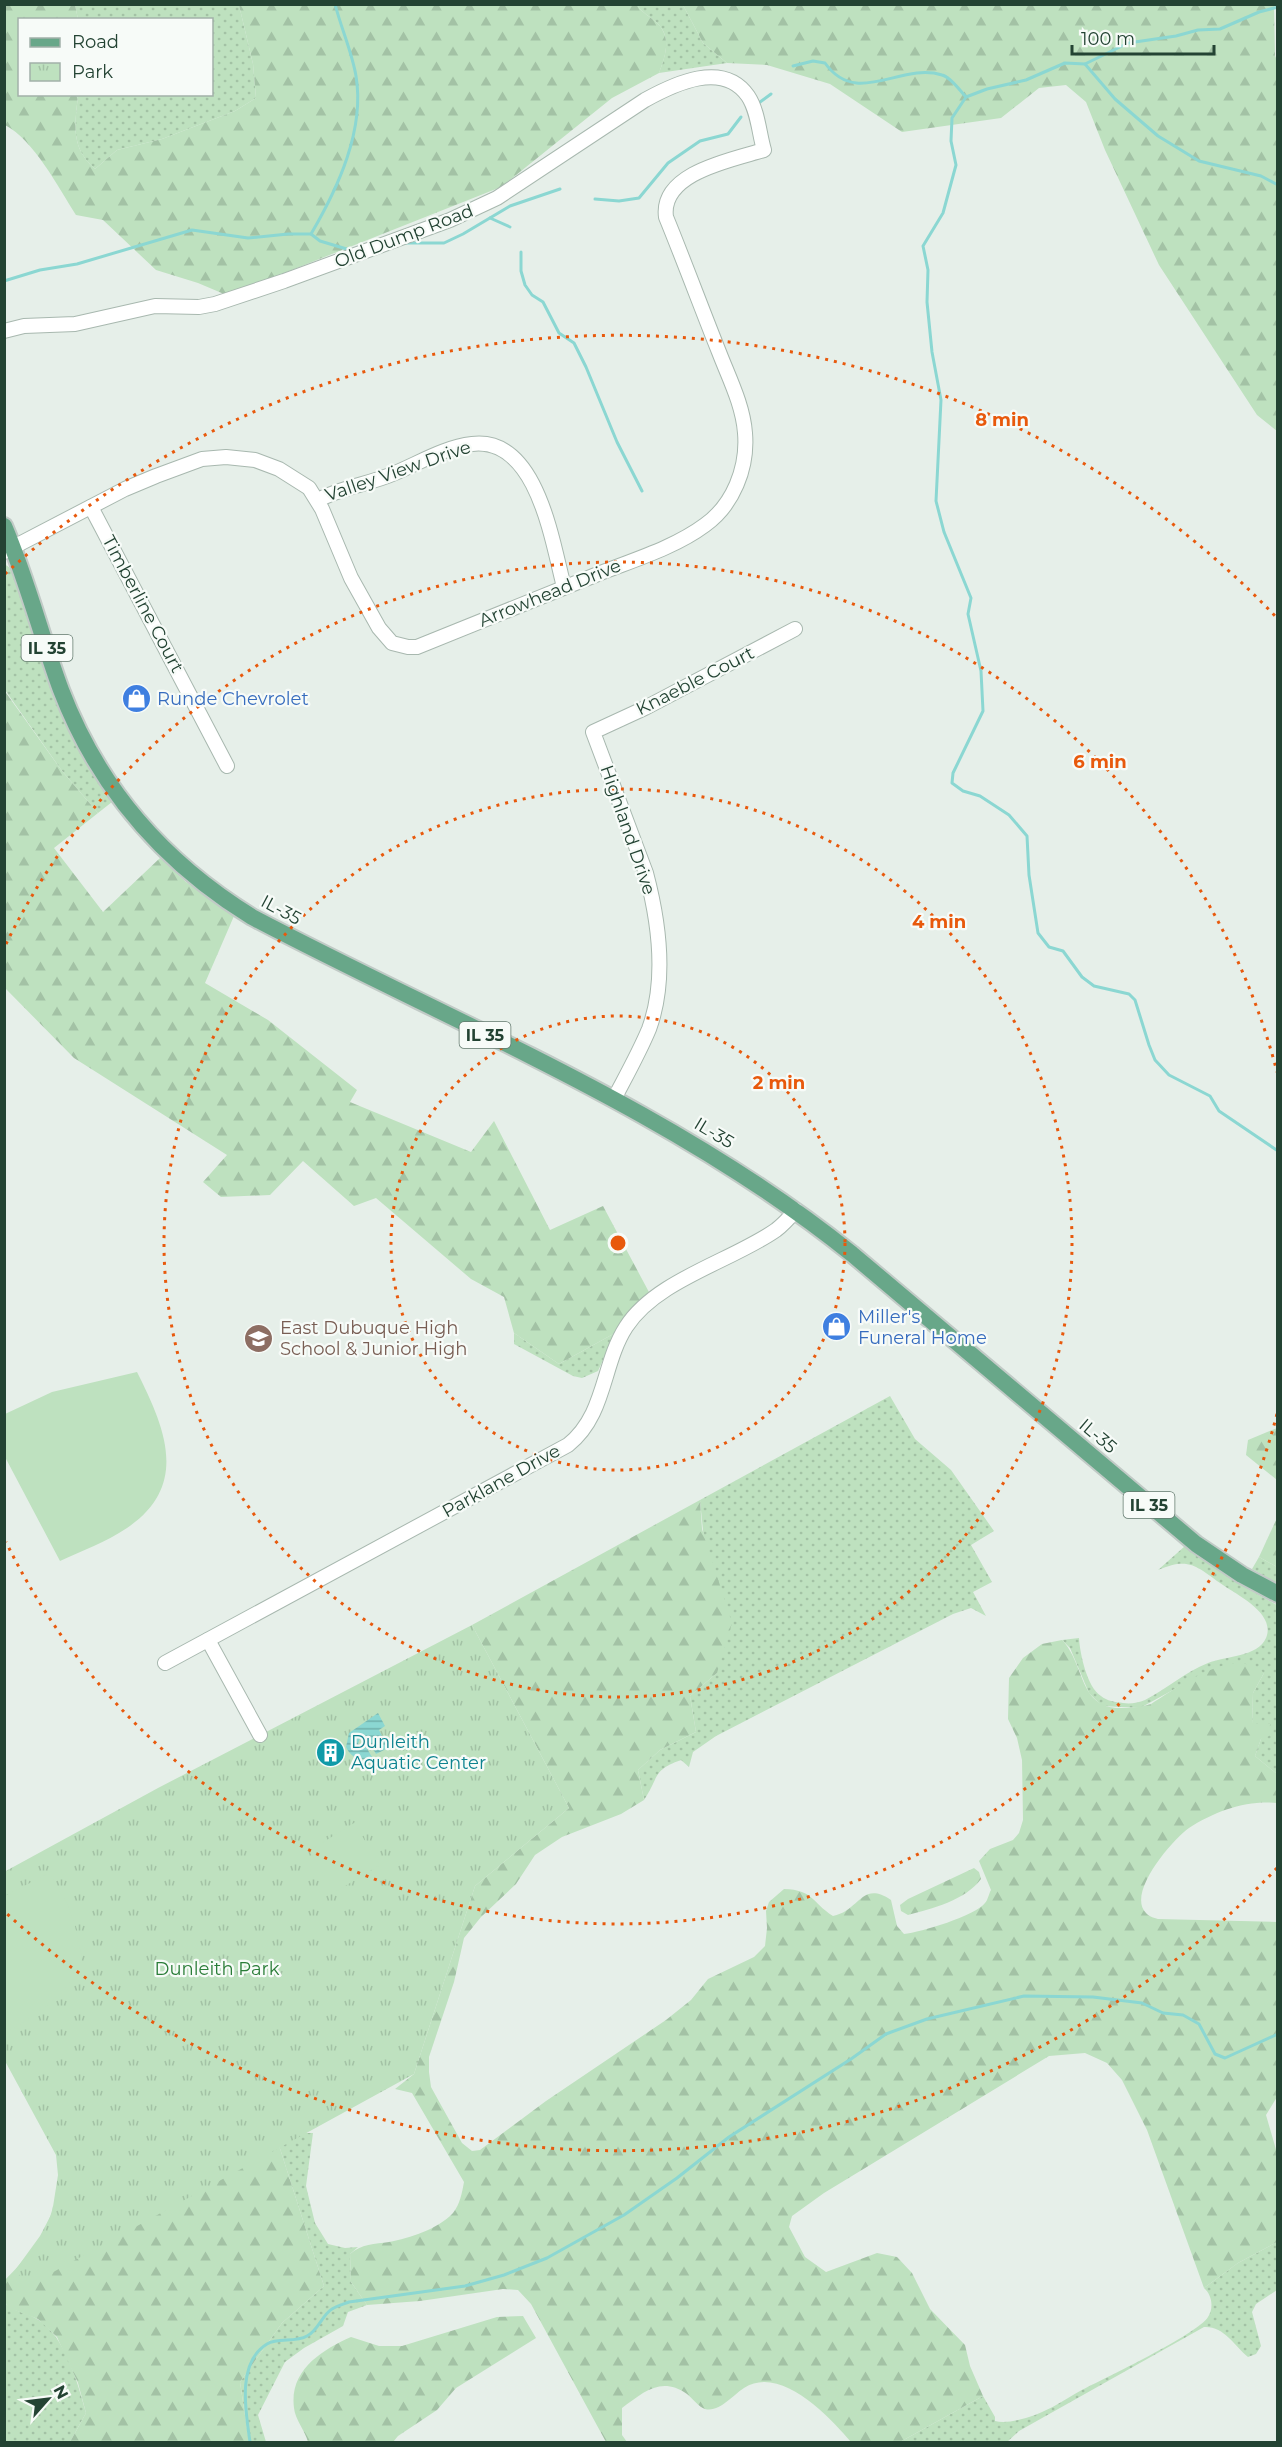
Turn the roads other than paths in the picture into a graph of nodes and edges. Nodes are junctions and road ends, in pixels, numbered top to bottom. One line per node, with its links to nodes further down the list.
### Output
1 (756, 117): 2 (street, Old Dump Road); 7 (street, Arrowhead Drive)
2 (4, 331)
3 (318, 500): 4 (street, Arrowhead Drive); 7 (street, Arrowhead Drive); 7 (street, Valley View Drive)
4 (91, 507): 6 (street, Arrowhead Drive); 10 (street, Timberline Court)
5 (4, 526): 6 (main road, IL 35)
6 (9, 549): 11 (main road, IL-35 / IL 35)
7 (564, 587)
8 (795, 629): 9 (street, Knaeble Court)
9 (593, 732): 11 (street, Highland Drive)
10 (227, 765)
11 (614, 1099): 12 (main road, IL-35 / IL 35)
12 (796, 1210): 13 (main road, IL-35 / IL 35); 14 (street, Parklane Drive)
13 (1278, 1594)
14 (208, 1640): 15 (street, Parklane Drive); 16 (street)
15 (165, 1663)
16 (260, 1735)

